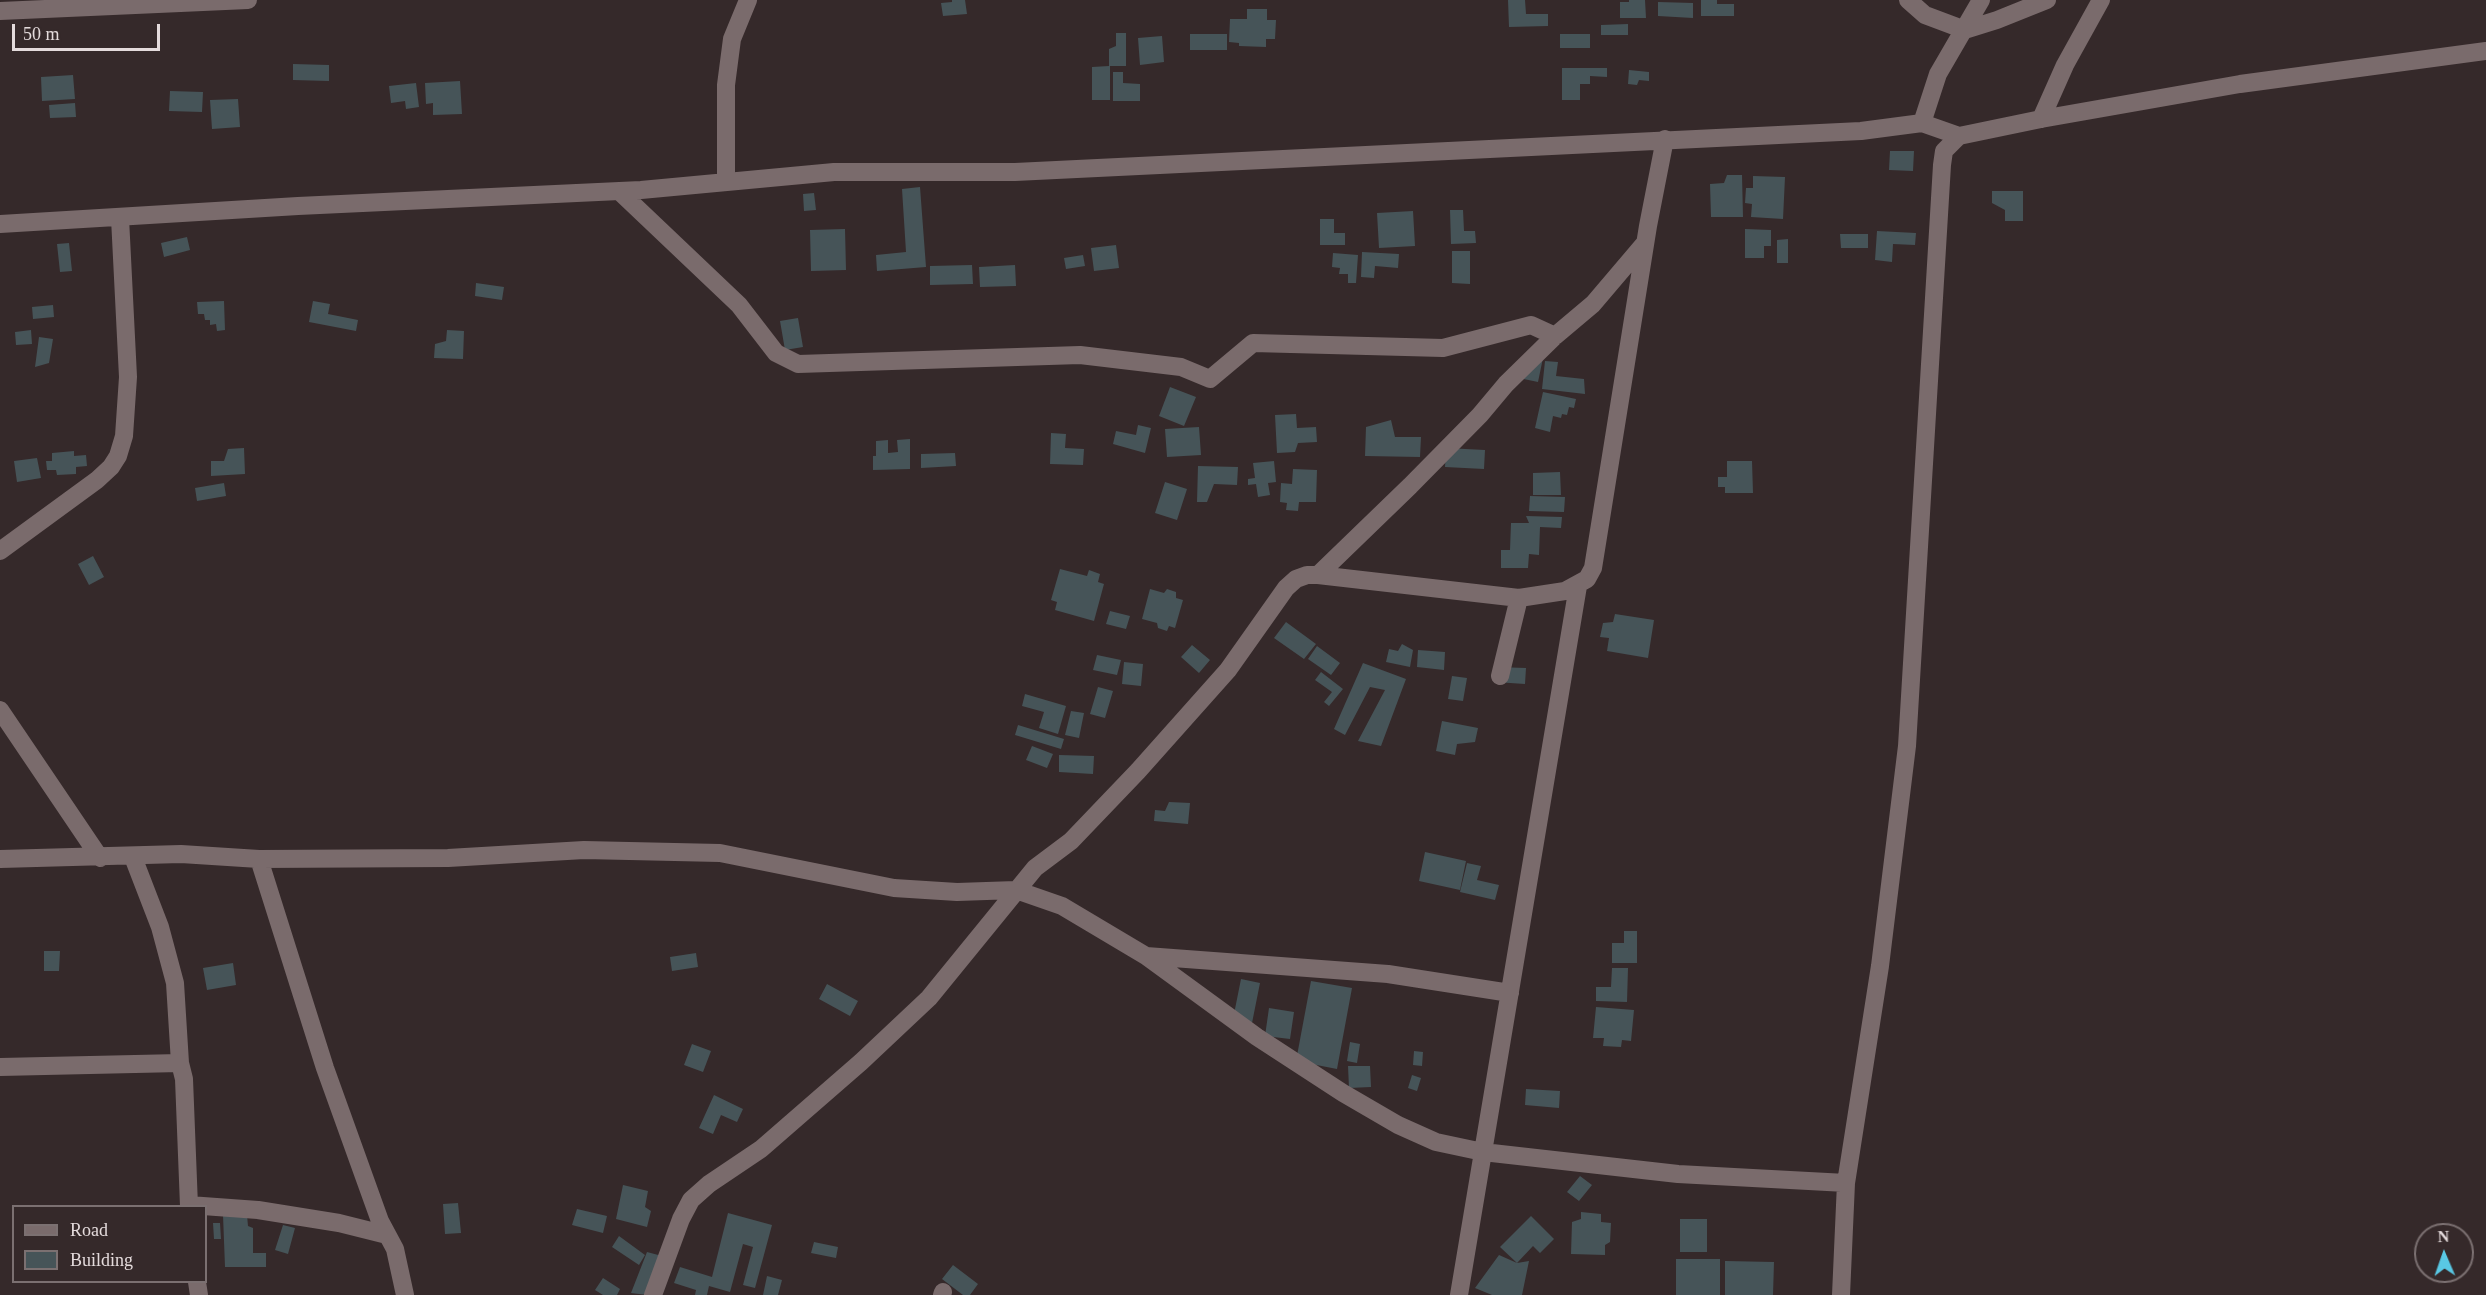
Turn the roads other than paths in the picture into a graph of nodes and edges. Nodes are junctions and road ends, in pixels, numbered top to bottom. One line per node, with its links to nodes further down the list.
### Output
1 (248, 0): 7 (street)
2 (748, 0): 15 (street)
3 (1908, 0): 9 (street)
4 (1981, 0): 9 (street)
5 (2047, 0): 9 (street)
6 (2101, 0): 11 (street)
7 (80, 4): 8 (street)
8 (0, 11)
9 (1965, 30): 12 (street)
10 (2486, 51): 11 (street)
11 (2041, 119): 13 (street)
12 (1922, 123): 13 (street); 14 (street)
13 (1959, 136): 37 (street)
14 (1665, 139): 15 (street); 19 (street)
15 (726, 181): 16 (street)
16 (619, 191): 17 (street); 20 (street)
17 (120, 218): 18 (street); 21 (street)
18 (0, 224)
19 (1645, 243): 20 (street); 23 (street)
20 (1555, 336): 22 (street)
21 (0, 551)
22 (1318, 575): 24 (street); 31 (street)
23 (1578, 586): 24 (street); 33 (street)
24 (1519, 598): 25 (street)
25 (1500, 676)
26 (0, 710): 28 (street)
27 (134, 857): 28 (street); 30 (street); 34 (street)
28 (100, 858): 29 (street)
29 (0, 859)
30 (259, 859): 31 (street); 40 (street)
31 (1016, 890): 32 (street); 42 (street)
32 (1146, 956): 33 (street); 36 (street)
33 (1510, 993): 36 (street)
34 (180, 1064): 35 (street); 38 (street)
35 (0, 1067)
36 (1483, 1152): 37 (street); 43 (street)
37 (1846, 1184): 44 (street)
38 (189, 1205)
39 (207, 1207): 40 (street)
40 (387, 1235): 41 (street)
41 (405, 1295)
42 (653, 1295)
43 (1459, 1295)
44 (1841, 1295)

